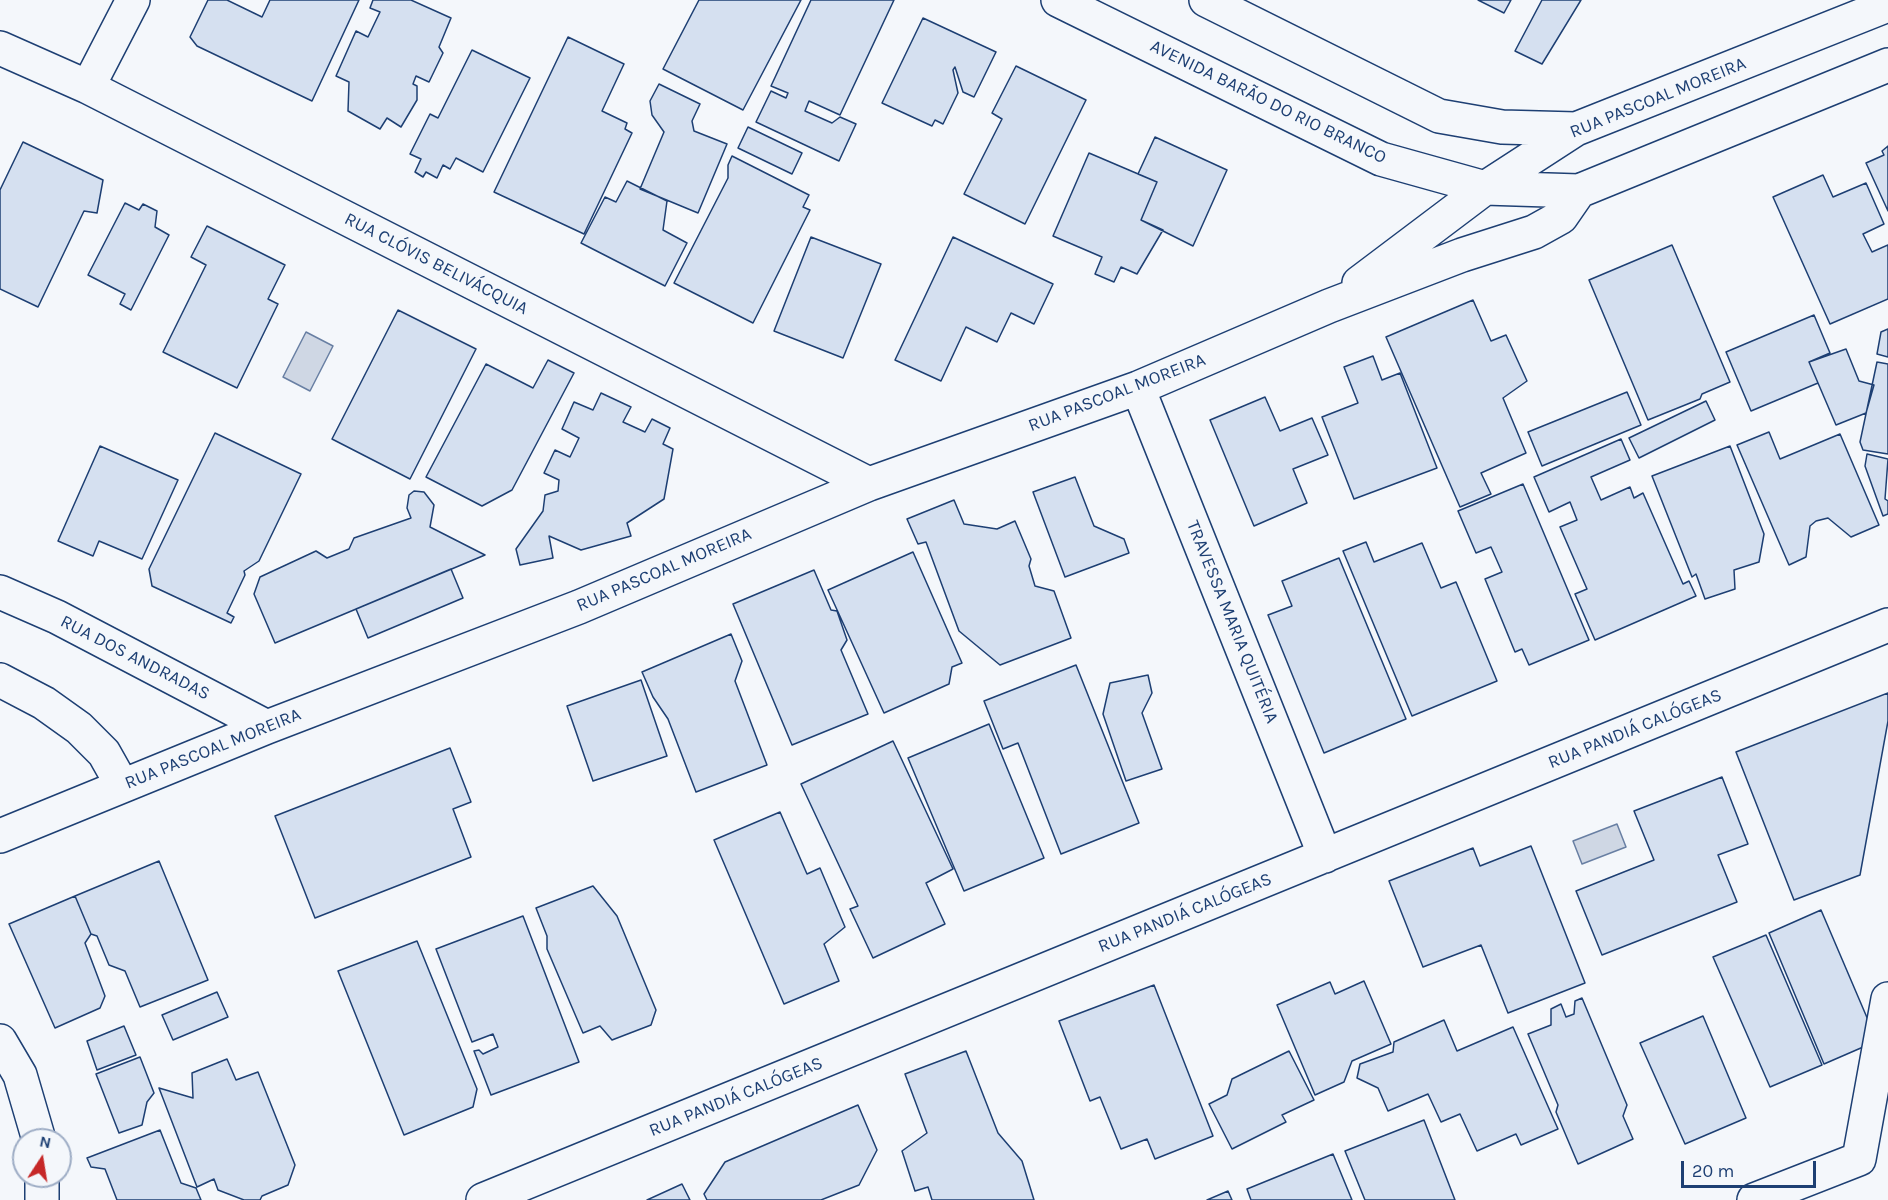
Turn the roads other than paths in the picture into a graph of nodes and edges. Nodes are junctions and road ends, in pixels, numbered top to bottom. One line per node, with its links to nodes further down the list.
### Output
1 (133, 0): 7 (street)
2 (1058, 0): 9 (street, AVENIDA BARÃO DO RIO BRANCO)
3 (1206, 0): 8 (street)
4 (1888, 5): 8 (street, RUA PASCOAL MOREIRA)
5 (0, 48): 7 (street, RUA CLÓVIS BELIVÁCQUIA)
6 (1888, 64): 10 (street)
7 (87, 87): 13 (street, RUA CLÓVIS BELIVÁCQUIA)
8 (1576, 129): 9 (street, RUA PASCOAL MOREIRA)
9 (1485, 188): 10 (street, AVENIDA BARÃO DO RIO BRANCO); 11 (street, RUA PASCOAL MOREIRA)
10 (1579, 192): 11 (street, RUA PASCOAL MOREIRA)
11 (1329, 306): 12 (street, RUA PASCOAL MOREIRA)
12 (1138, 388): 13 (street, RUA PASCOAL MOREIRA); 20 (street, TRAVESSA MARIA QUITÉRIA)
13 (869, 484): 17 (street, RUA PASCOAL MOREIRA)
14 (0, 592): 17 (street, RUA DOS ANDRADAS)
15 (1888, 625): 20 (street, RUA PANDIÁ CALÓGEAS)
16 (0, 680): 18 (street)
17 (267, 727): 18 (street, RUA PASCOAL MOREIRA)
18 (122, 785): 19 (street, RUA PASCOAL MOREIRA)
19 (0, 836)
20 (1325, 856): 24 (street, RUA PANDIÁ CALÓGEAS)
21 (1888, 999): 25 (street)
22 (0, 1041): 23 (street)
23 (35, 1128)
24 (483, 1200)
25 (1754, 1200)

